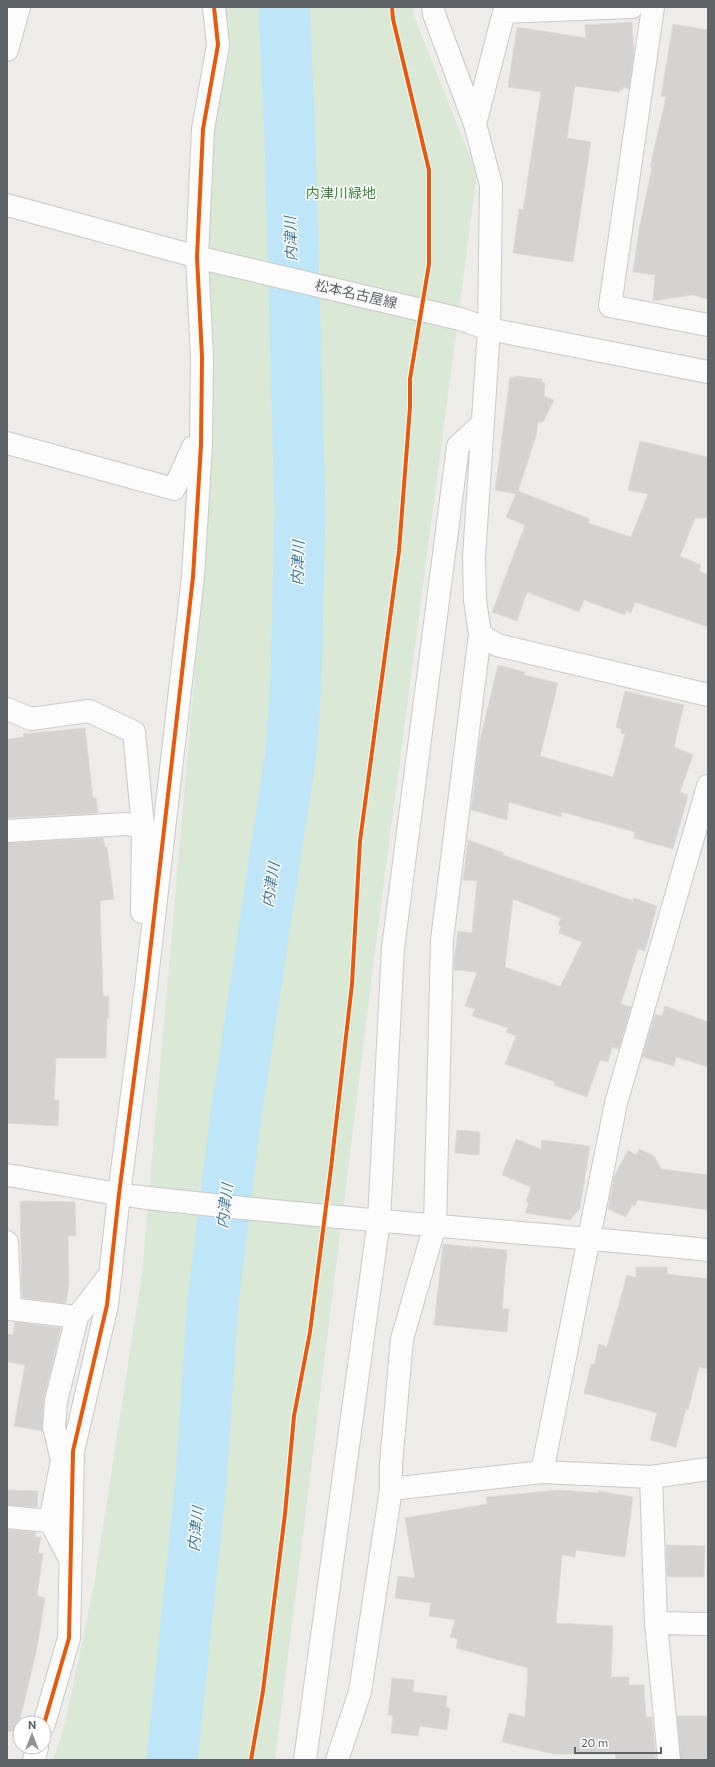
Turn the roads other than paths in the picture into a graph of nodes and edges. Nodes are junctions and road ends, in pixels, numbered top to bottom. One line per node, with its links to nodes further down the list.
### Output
1 (19, 7): 6 (street)
2 (214, 7): 9 (street)
3 (433, 7): 7 (street)
4 (632, 7): 7 (street)
5 (653, 7): 10 (street)
6 (7, 50)
7 (475, 124): 11 (street)
8 (7, 205): 9 (street, 松本名古屋線)
9 (203, 258): 11 (street, 松本名古屋線); 15 (street)
10 (708, 325)
11 (489, 329): 12 (street, 松本名古屋線); 13 (street)
12 (708, 372)
13 (483, 423): 16 (street); 25 (street)
14 (7, 443): 15 (street)
15 (201, 445): 22 (street)
16 (480, 634): 17 (street); 26 (street)
17 (708, 695)
18 (7, 709): 20 (street)
19 (708, 786): 27 (street)
20 (143, 827): 21 (street); 22 (street)
21 (7, 831)
22 (150, 949): 24 (street)
23 (7, 1175): 24 (street)
24 (129, 1195): 25 (street); 30 (street)
25 (379, 1220): 26 (street); 43 (street)
26 (435, 1225): 27 (street); 36 (street)
27 (590, 1238): 29 (street); 34 (street)
28 (7, 1242): 31 (street)
29 (708, 1250)
30 (111, 1273): 31 (street); 32 (street)
31 (77, 1317): 32 (street)
32 (67, 1455): 38 (street); 39 (street)
33 (708, 1469): 35 (street)
34 (542, 1472): 35 (street); 36 (street)
35 (650, 1477): 40 (street)
36 (391, 1489): 44 (street)
37 (7, 1517): 38 (street)
38 (50, 1521): 39 (street)
39 (70, 1560): 42 (street)
40 (656, 1623): 41 (street); 45 (street)
41 (708, 1624)
42 (47, 1715)
43 (305, 1760)
44 (337, 1760)
45 (669, 1760)

